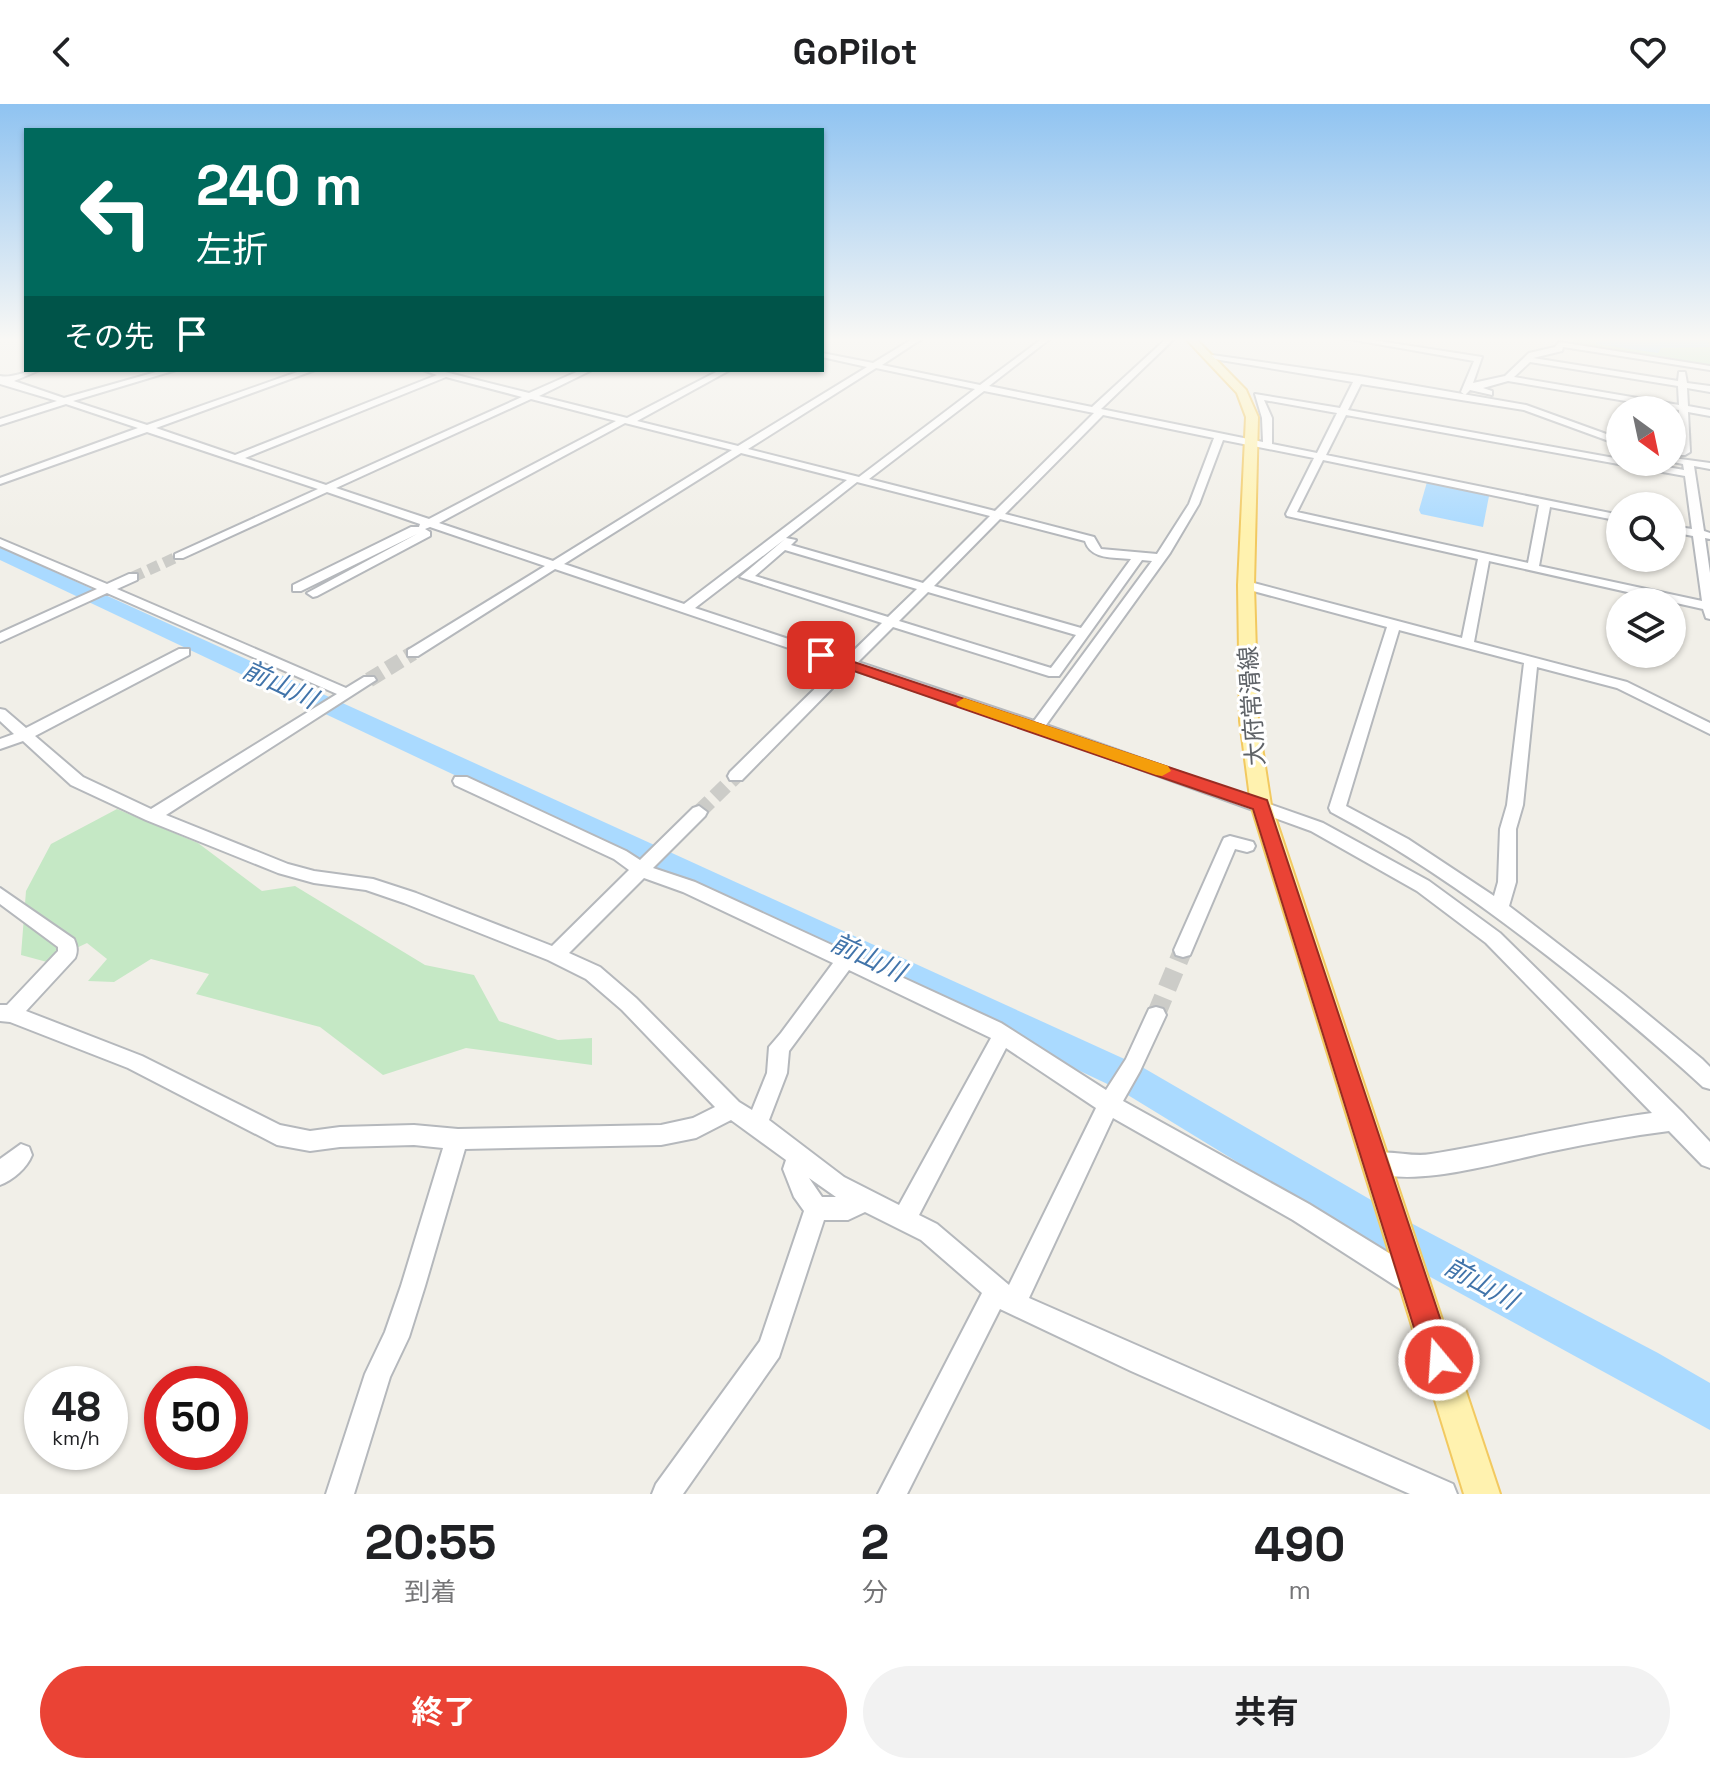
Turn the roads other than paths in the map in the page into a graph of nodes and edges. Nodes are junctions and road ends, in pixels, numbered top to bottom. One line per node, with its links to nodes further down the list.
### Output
1 (59, 403): 23 (street)
2 (70, 403): 25 (street)
3 (220, 403): 25 (street)
4 (372, 403): 30 (street)
5 (516, 403): 36 (street)
6 (553, 403): 22 (street)
7 (663, 403): 22 (street)
8 (813, 403): 29 (street)
9 (962, 403): 35 (street)
10 (1063, 403): 19 (street)
11 (1106, 403): 19 (street)
12 (1246, 403): 28 (main road, 大府常滑線)
13 (1262, 403): 28 (street)
14 (1297, 403): 20 (street)
15 (1347, 403): 20 (street)
16 (1497, 403): 27 (street)
17 (1523, 403): 24 (street)
18 (1686, 409): 21 (street)
19 (1099, 410): 26 (street); 38 (street)
20 (1343, 411): 31 (street); 33 (street)
21 (1710, 413)
22 (629, 421): 29 (street); 40 (street)
23 (0, 422)
24 (1606, 428)
25 (147, 429): 30 (street); 34 (street)
26 (1219, 437): 28 (street); 47 (street)
27 (1606, 437)
28 (1260, 443): 31 (street); 51 (main road, 大府常滑線)
29 (738, 450): 35 (street); 48 (street)
30 (236, 458): 36 (street)
31 (1319, 458): 37 (street); 45 (street)
32 (1710, 466): 33 (street)
33 (1688, 468): 41 (street)
34 (0, 481)
35 (861, 481): 38 (street); 43 (street); 56 (street)
36 (327, 489): 40 (street); 44 (street)
37 (1545, 503): 39 (street); 49 (street)
38 (998, 515): 46 (street); 52 (street)
39 (1606, 515)
40 (427, 527): 48 (street); 53 (street); 55 (street)
41 (1704, 535): 57 (street)
42 (0, 542): 54 (street)
43 (785, 547): 52 (street); 58 (street)
44 (179, 556)
45 (1484, 557): 49 (street); 62 (street)
46 (1137, 558): 47 (street); 60 (street)
47 (1160, 558): 70 (street)
48 (553, 565): 56 (street); 64 (street)
49 (1533, 568): 57 (street)
50 (133, 577): 54 (street)
51 (1246, 585): 59 (street); 76 (main road, 大府常滑線)
52 (926, 587): 58 (street); 60 (street)
53 (297, 588)
54 (105, 590): 61 (street); 68 (street)
55 (313, 593)
56 (685, 610): 66 (street)
57 (1709, 611)
58 (891, 622): 60 (street); 66 (street)
59 (1395, 623): 62 (street); 82 (street)
60 (1084, 633)
61 (0, 638)
62 (1468, 641): 65 (street)
63 (184, 652): 72 (street)
64 (413, 653)
65 (1531, 659): 71 (street); 82 (street)
66 (848, 664): 70 (street); 74 (street)
67 (369, 680): 68 (street)
68 (345, 696): 78 (street)
69 (0, 713): 72 (street)
70 (1037, 727): 76 (street)
71 (1710, 729)
72 (25, 735): 73 (street); 78 (street)
73 (0, 744)
74 (736, 776)
75 (461, 781): 80 (street)
76 (1261, 805): 92 (street); 98 (main road, 大府常滑線)
77 (699, 812): 80 (street)
78 (152, 816): 84 (street)
79 (1247, 846): 83 (street)
80 (645, 867): 84 (street); 85 (street)
81 (0, 895): 86 (street)
82 (1500, 907): 89 (street)
83 (1183, 950)
84 (555, 955): 91 (street)
85 (846, 960): 88 (street); 93 (street)
86 (6, 1013): 94 (street)
87 (1156, 1015): 90 (street)
88 (1002, 1036): 90 (street); 102 (street)
89 (1710, 1080)
90 (1111, 1101): 103 (street); 104 (street)
91 (731, 1109): 93 (street); 94 (street)
92 (1675, 1120): 97 (street); 98 (street)
93 (757, 1124): 96 (street)
94 (458, 1139): 105 (street)
95 (21, 1155): 99 (street)
96 (799, 1156): 100 (street); 101 (street)
97 (1710, 1157)
98 (1377, 1163): 103 (main road, 大府常滑線)
99 (0, 1174)
100 (865, 1200): 101 (street); 102 (street)
101 (816, 1209): 106 (street)
102 (905, 1218): 104 (street)
103 (1412, 1274): 109 (main road, 大府常滑線)
104 (1005, 1298): 107 (street); 108 (street)
105 (340, 1494)
106 (666, 1494)
107 (892, 1494)
108 (1443, 1494)
109 (1482, 1494)

